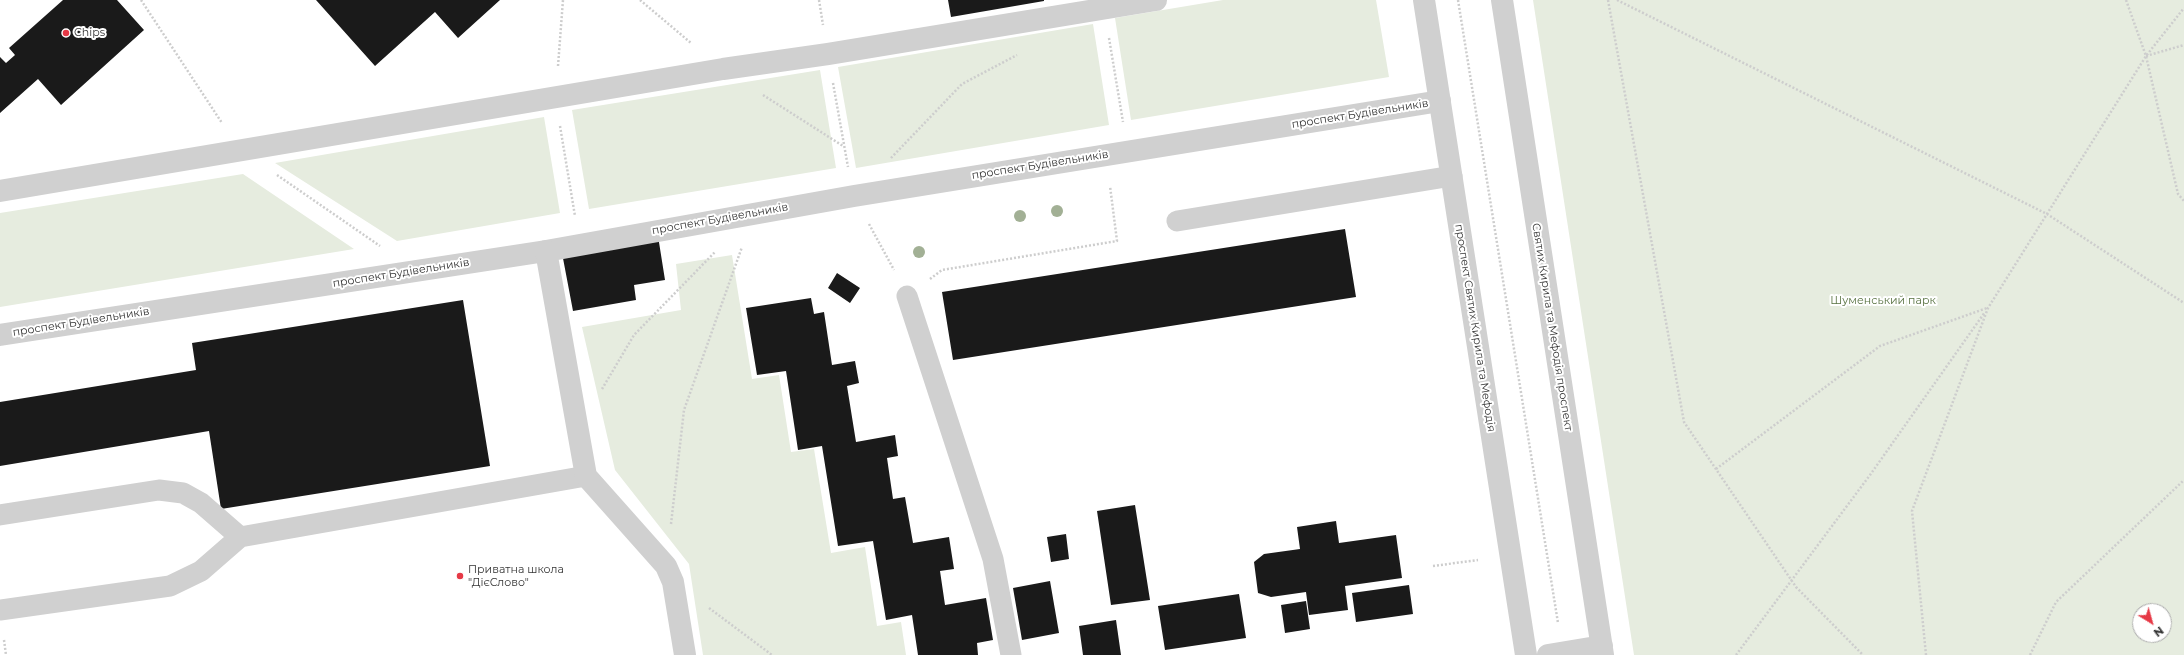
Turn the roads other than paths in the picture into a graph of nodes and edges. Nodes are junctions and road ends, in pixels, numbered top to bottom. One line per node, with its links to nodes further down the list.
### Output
1 (1156, 0): 6 (street)
2 (1424, 0): 4 (street, проспект Святих Кирила та Мефодія)
3 (1502, 0): 15 (street, Святих Кирила та Мефодія проспект)
4 (1440, 101): 5 (street, проспект Святих Кирила та Мефодія); 8 (street, проспект Будівельників)
5 (1452, 176): 7 (lane); 19 (street, проспект Святих Кирила та Мефодія)
6 (0, 191)
7 (1177, 221)
8 (546, 251): 10 (street, проспект Будівельників); 11 (street)
9 (907, 296): 18 (lane)
10 (0, 335)
11 (586, 476): 13 (lane); 17 (street)
12 (0, 514): 13 (lane)
13 (240, 537): 14 (lane)
14 (0, 610)
15 (1602, 650): 16 (street)
16 (1555, 654)
17 (685, 655)
18 (1011, 655)
19 (1526, 655)

